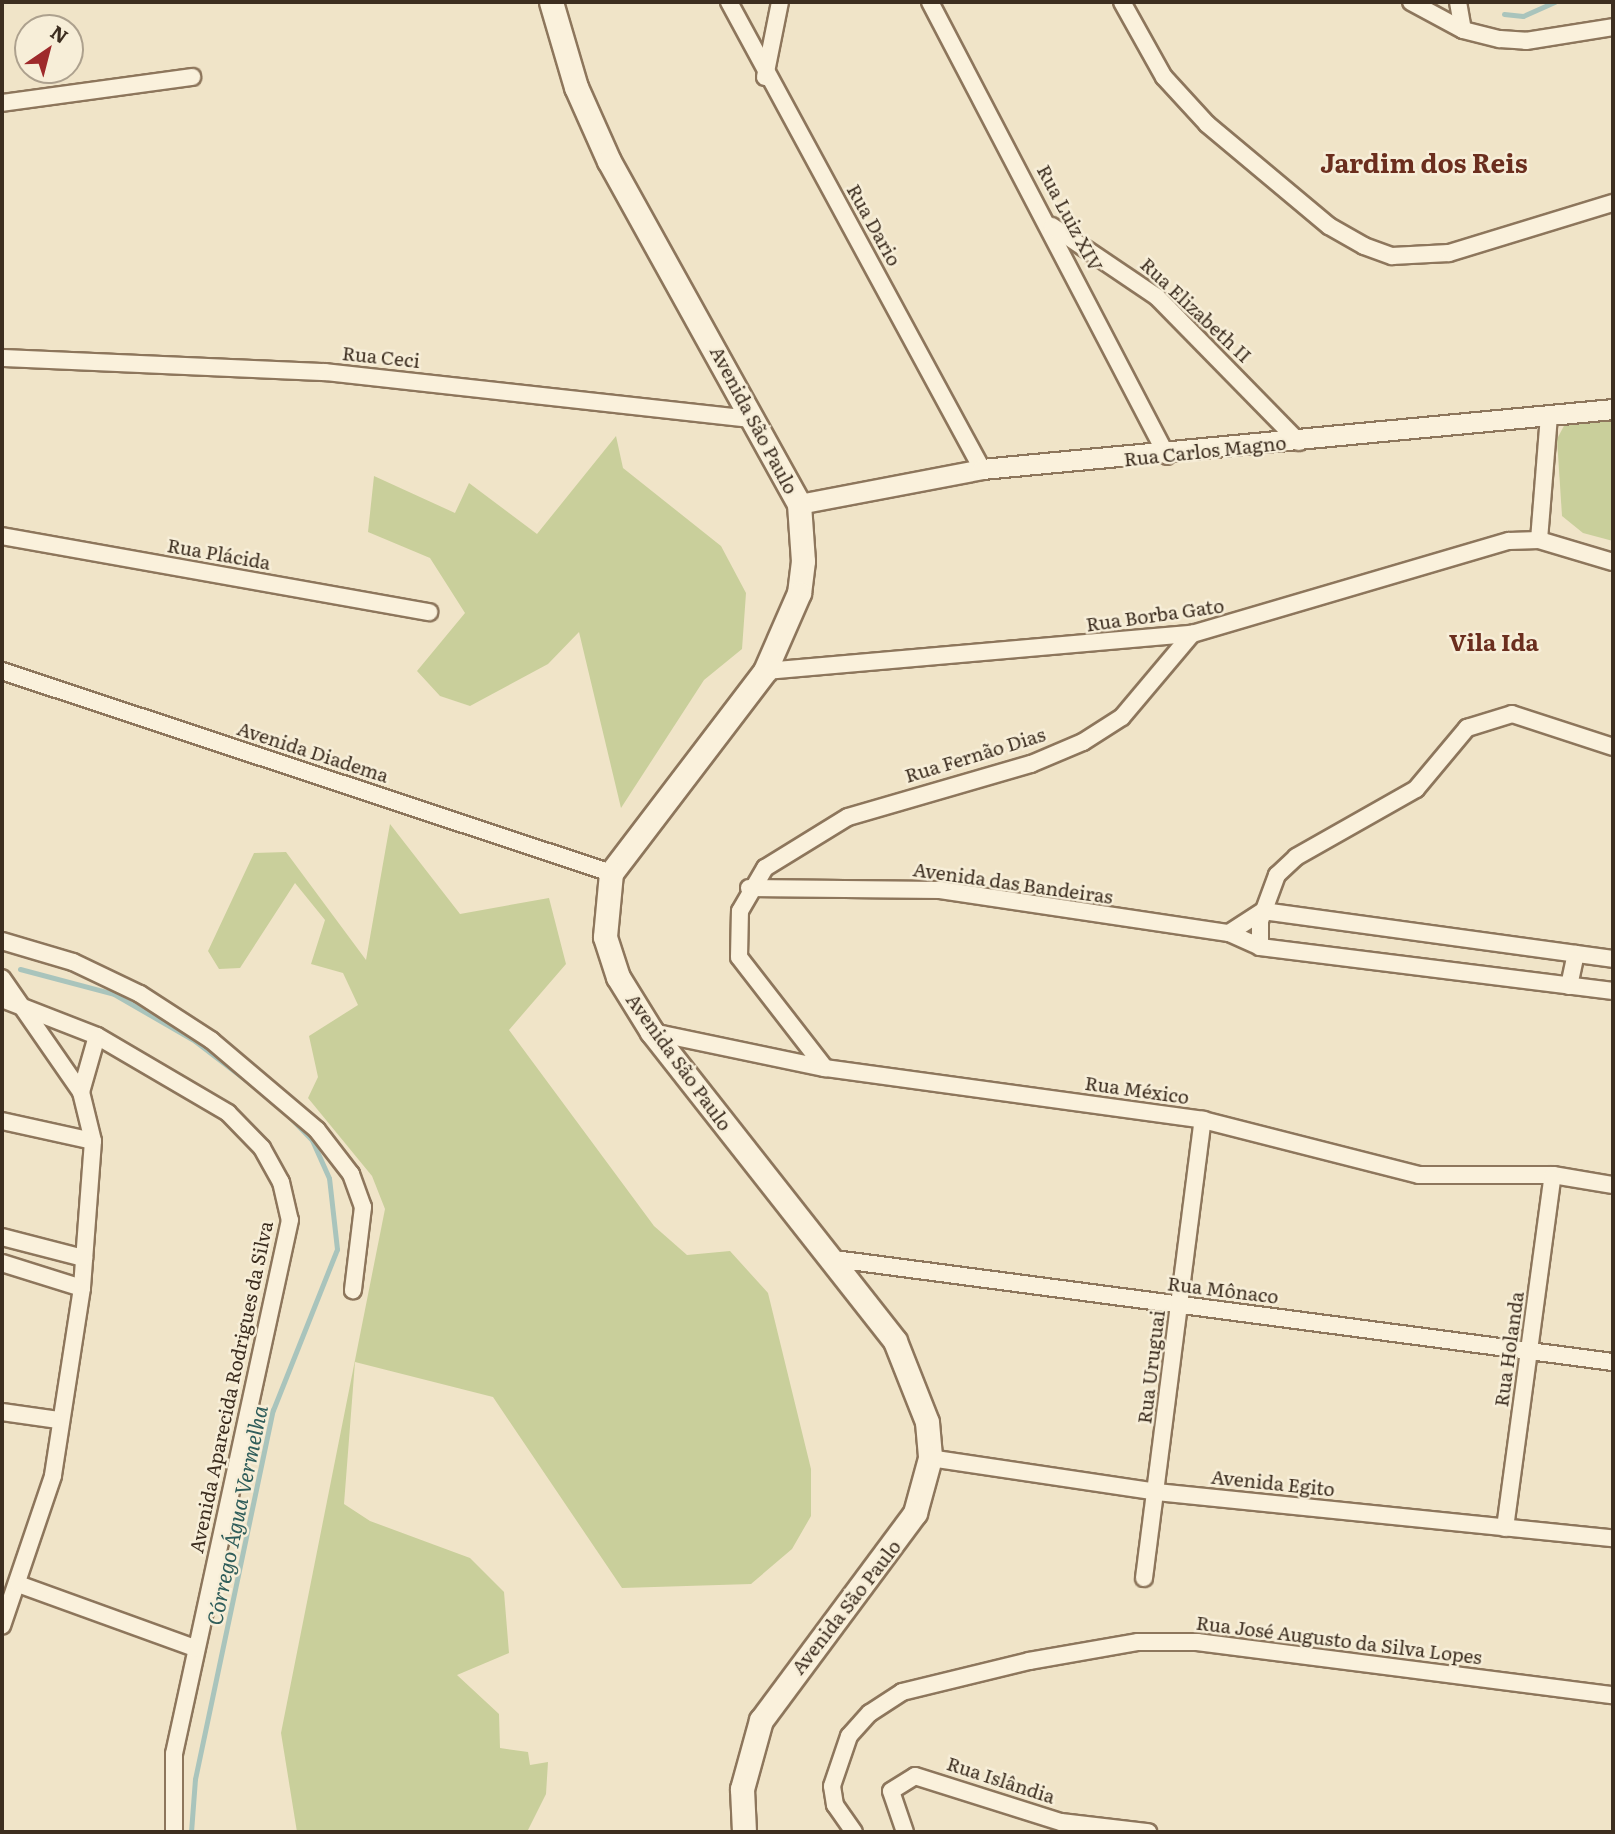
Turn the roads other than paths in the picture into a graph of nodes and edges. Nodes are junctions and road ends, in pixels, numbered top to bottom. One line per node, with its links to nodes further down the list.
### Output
1 (551, 2): 18 (main road, Avenida São Paulo)
2 (729, 2): 11 (street, Rua Dario)
3 (780, 2): 11 (street)
4 (930, 2): 14 (street, Rua Luiz XIV)
5 (1122, 2): 13 (street)
6 (1411, 2): 9 (street)
7 (1458, 2): 9 (street)
8 (1613, 27): 9 (street)
9 (1463, 30)
10 (192, 77): 12 (street)
11 (765, 77): 21 (street, Rua Dario)
12 (2, 103)
13 (1613, 203)
14 (1052, 226): 19 (street, Rua Elizabeth II); 20 (street, Rua Luiz XIV)
15 (2, 358): 18 (street, Rua Ceci)
16 (1613, 409): 17 (street, Rua Carlos Magno)
17 (1549, 416): 19 (street, Rua Carlos Magno); 24 (street)
18 (754, 419): 22 (main road, Avenida São Paulo)
19 (1299, 442): 20 (street, Rua Carlos Magno)
20 (1167, 456): 21 (street, Rua Carlos Magno)
21 (982, 469): 22 (street, Rua Carlos Magno)
22 (799, 504): 29 (main road, Avenida São Paulo)
23 (2, 536): 26 (street, Rua Plácida)
24 (1539, 540): 25 (street); 27 (street, Rua Borba Gato)
25 (1613, 562)
26 (429, 612)
27 (1192, 634): 29 (street, Rua Borba Gato); 32 (street, Rua Fernão Dias)
28 (2, 671): 31 (street, Avenida Diadema)
29 (765, 671): 31 (main road, Avenida São Paulo)
30 (1613, 747): 33 (street)
31 (611, 873): 44 (main road, Avenida São Paulo)
32 (749, 888): 34 (street, Avenida das Bandeiras); 46 (street)
33 (1263, 911): 34 (street); 36 (street); 37 (street)
34 (1229, 933): 36 (street, Avenida das Bandeiras)
35 (2, 941): 58 (street)
36 (1260, 947): 40 (street, Avenida das Bandeiras)
37 (1576, 954): 38 (street); 40 (street)
38 (1613, 959)
39 (2, 978): 43 (street)
40 (1569, 986): 41 (street, Avenida das Bandeiras)
41 (1613, 992)
42 (2, 999): 43 (street, Avenida Aparecida Rodrigues da Silva)
43 (18, 1005): 45 (street, Avenida Aparecida Rodrigues da Silva); 47 (street)
44 (652, 1032): 46 (street, Rua México); 55 (main road, Avenida São Paulo)
45 (97, 1035): 47 (street); 71 (street, Avenida Aparecida Rodrigues da Silva)
46 (825, 1068): 48 (street, Rua México)
47 (81, 1092): 50 (street)
48 (1203, 1120): 51 (street, Rua México); 59 (street, Rua Uruguai)
49 (2, 1121): 50 (street)
50 (93, 1140): 54 (street)
51 (1553, 1175): 52 (street, Rua México); 60 (street, Rua Holanda)
52 (1613, 1185)
53 (2, 1237): 54 (street)
54 (84, 1258): 57 (street)
55 (827, 1258): 59 (street, Rua Mônaco); 64 (main road, Avenida São Paulo)
56 (2, 1263): 57 (street)
57 (82, 1288): 63 (street)
58 (353, 1290)
59 (1180, 1306): 60 (street, Rua Mônaco); 65 (street, Rua Uruguai)
60 (1531, 1351): 61 (street, Rua Mônaco); 66 (street, Rua Holanda)
61 (1613, 1362)
62 (2, 1412): 63 (street)
63 (58, 1420): 69 (street)
64 (929, 1458): 65 (street, Avenida Egito); 74 (main road, Avenida São Paulo)
65 (1157, 1492): 66 (street, Avenida Egito); 68 (street, Rua Uruguai)
66 (1505, 1528): 67 (street, Avenida Egito)
67 (1613, 1538)
68 (1144, 1578)
69 (18, 1584): 70 (street); 71 (street)
70 (2, 1626)
71 (195, 1648): 73 (street, Avenida Aparecida Rodrigues da Silva)
72 (1613, 1695): 75 (street, Rua José Augusto da Silva Lopes)
73 (174, 1832)
74 (744, 1832)
75 (854, 1832)
76 (905, 1832): 77 (street, Rua Islândia)
77 (1148, 1832)

